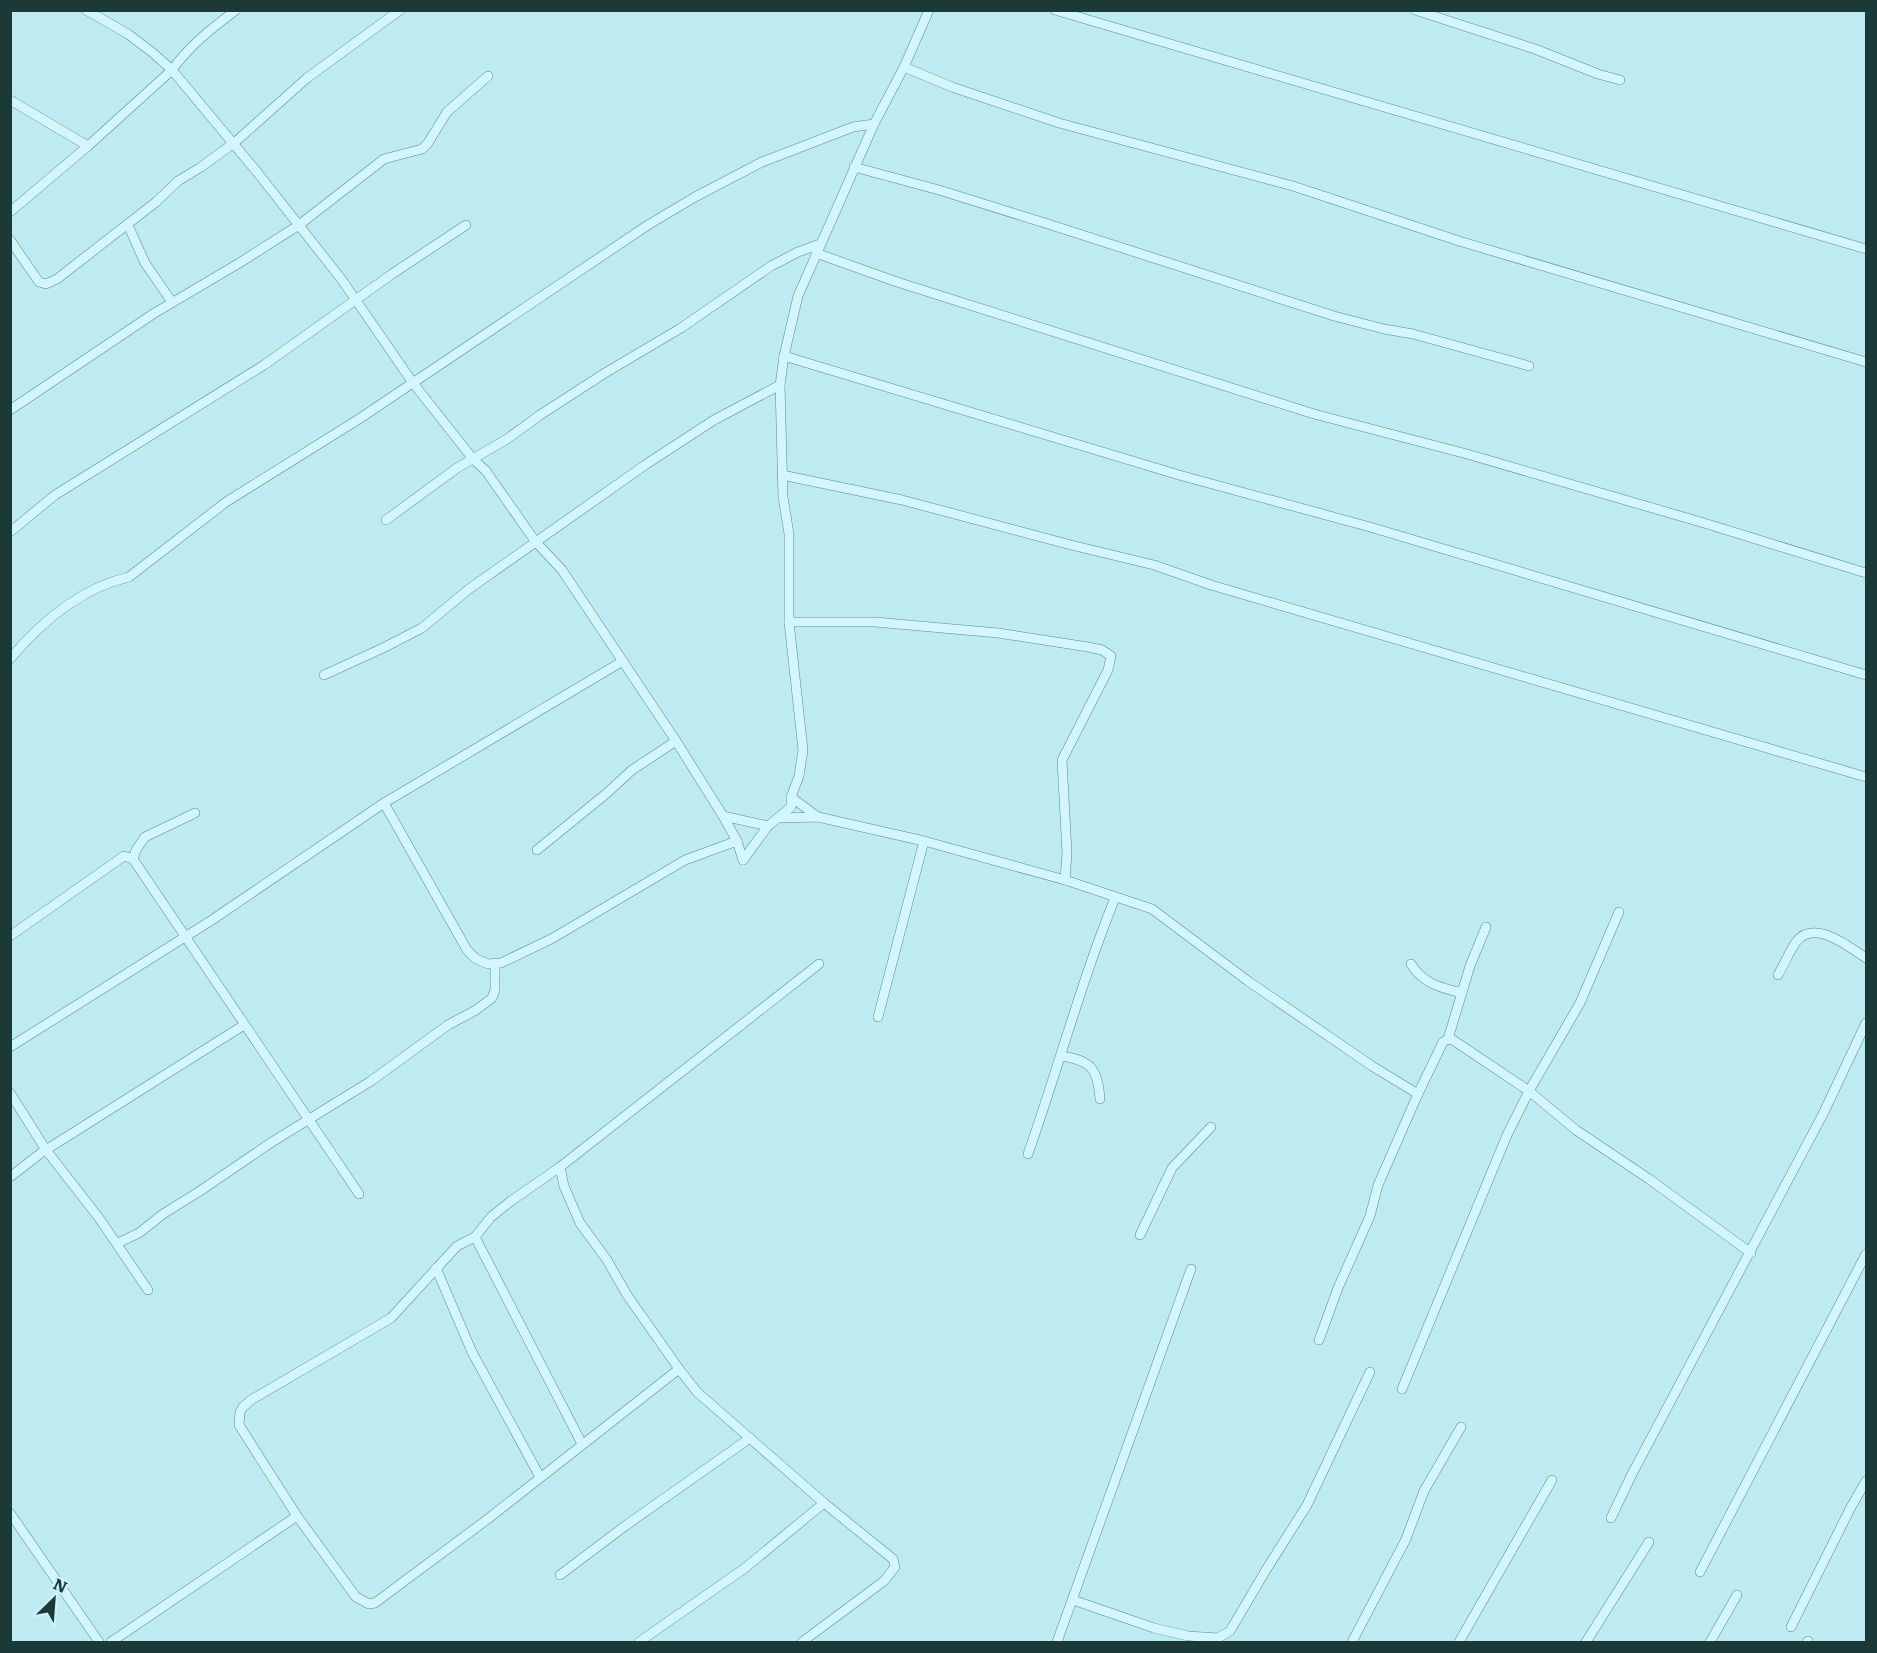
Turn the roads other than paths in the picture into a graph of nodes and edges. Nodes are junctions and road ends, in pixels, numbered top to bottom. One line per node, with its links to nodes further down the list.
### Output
1 (86, 10): 8 (street)
2 (236, 10): 8 (street)
3 (400, 10): 13 (street)
4 (929, 10): 7 (street)
5 (1055, 10): 22 (street)
6 (1415, 10): 10 (street)
7 (904, 67): 12 (street); 26 (street)
8 (172, 70): 13 (street); 14 (street)
9 (488, 76): 18 (street)
10 (1620, 80)
11 (10, 100): 14 (street)
12 (874, 124): 15 (street); 28 (street)
13 (234, 143): 17 (street); 18 (street)
14 (88, 146): 16 (street)
15 (854, 167): 21 (street); 27 (street)
16 (10, 212)
17 (128, 225): 20 (street); 24 (street)
18 (299, 225): 23 (street); 24 (street)
19 (466, 225): 23 (street)
20 (10, 240)
21 (818, 248): 25 (street); 31 (street); 36 (street)
22 (1866, 249)
23 (357, 300): 28 (street); 34 (street)
24 (172, 302): 30 (street)
25 (784, 356): 29 (street); 41 (street)
26 (1866, 362)
27 (1529, 366)
28 (413, 383): 31 (street); 38 (street)
29 (780, 385): 32 (street); 35 (street)
30 (10, 410)
31 (473, 459): 33 (street); 35 (street)
32 (782, 475): 37 (street); 43 (street)
33 (386, 520)
34 (10, 532)
35 (535, 541): 39 (street); 40 (street)
36 (1866, 573)
37 (789, 622): 44 (street); 55 (street)
38 (10, 659)
39 (623, 660): 42 (street); 45 (street)
40 (324, 675)
41 (1866, 675)
42 (676, 741): 47 (street); 53 (street)
43 (1866, 777)
44 (791, 797): 48 (street); 49 (street)
45 (384, 803): 60 (street); 62 (street)
46 (195, 813): 54 (street)
47 (723, 816): 50 (street); 51 (street)
48 (818, 817): 49 (street); 52 (street)
49 (779, 818): 50 (street)
50 (768, 826): 51 (street)
51 (737, 841): 62 (street)
52 (924, 841): 55 (street); 67 (street)
53 (537, 850)
54 (133, 859): 59 (street); 60 (street)
55 (1065, 880): 56 (street)
56 (1115, 898): 72 (street); 75 (street)
57 (1619, 912): 73 (street)
58 (1486, 927): 66 (street)
59 (10, 936)
60 (184, 938): 69 (street); 71 (street)
61 (1866, 958): 65 (street)
62 (495, 964): 77 (street)
63 (819, 964): 81 (street)
64 (1411, 964): 66 (street)
65 (1778, 975)
66 (1462, 993): 70 (street)
67 (878, 1017)
68 (1866, 1023): 87 (street)
69 (244, 1025): 77 (street); 79 (street)
70 (1448, 1039): 73 (street); 75 (street)
71 (10, 1047)
72 (1061, 1056): 76 (street); 80 (street)
73 (1529, 1091): 87 (street); 95 (street)
74 (10, 1093): 79 (street)
75 (1418, 1094): 92 (street)
76 (1100, 1099)
77 (310, 1120): 83 (street); 86 (street)
78 (1211, 1127): 84 (street)
79 (46, 1150): 82 (street); 86 (street)
80 (1028, 1154)
81 (560, 1167): 85 (street); 93 (street)
82 (10, 1178)
83 (359, 1194)
84 (1140, 1235)
85 (475, 1237): 89 (street); 98 (street)
86 (118, 1243): 91 (street)
87 (1751, 1253): 105 (street)
88 (1866, 1254): 107 (street)
89 (436, 1268): 99 (street); 104 (street)
90 (1191, 1269): 110 (street)
91 (148, 1290)
92 (1319, 1340)
93 (679, 1370): 97 (street); 98 (street)
94 (1370, 1372): 110 (street)
95 (1402, 1389)
96 (1461, 1427): 117 (street)
97 (750, 1438): 102 (street); 108 (street)
98 (582, 1444): 99 (street)
99 (540, 1478): 104 (street)
100 (1552, 1480): 118 (street)
101 (1866, 1481): 111 (street)
102 (824, 1503): 114 (street); 115 (street)
103 (10, 1513): 112 (street)
104 (297, 1516): 113 (street)
105 (1611, 1518)
106 (1649, 1542): 119 (street)
107 (1700, 1572)
108 (561, 1575)
109 (1737, 1594): 120 (street)
110 (1073, 1600): 116 (street)
111 (1791, 1627)
112 (99, 1642)
113 (111, 1642)
114 (639, 1642)
115 (802, 1642)
116 (1057, 1642)
117 (1352, 1642)
118 (1459, 1642)
119 (1586, 1642)
120 (1710, 1642)

